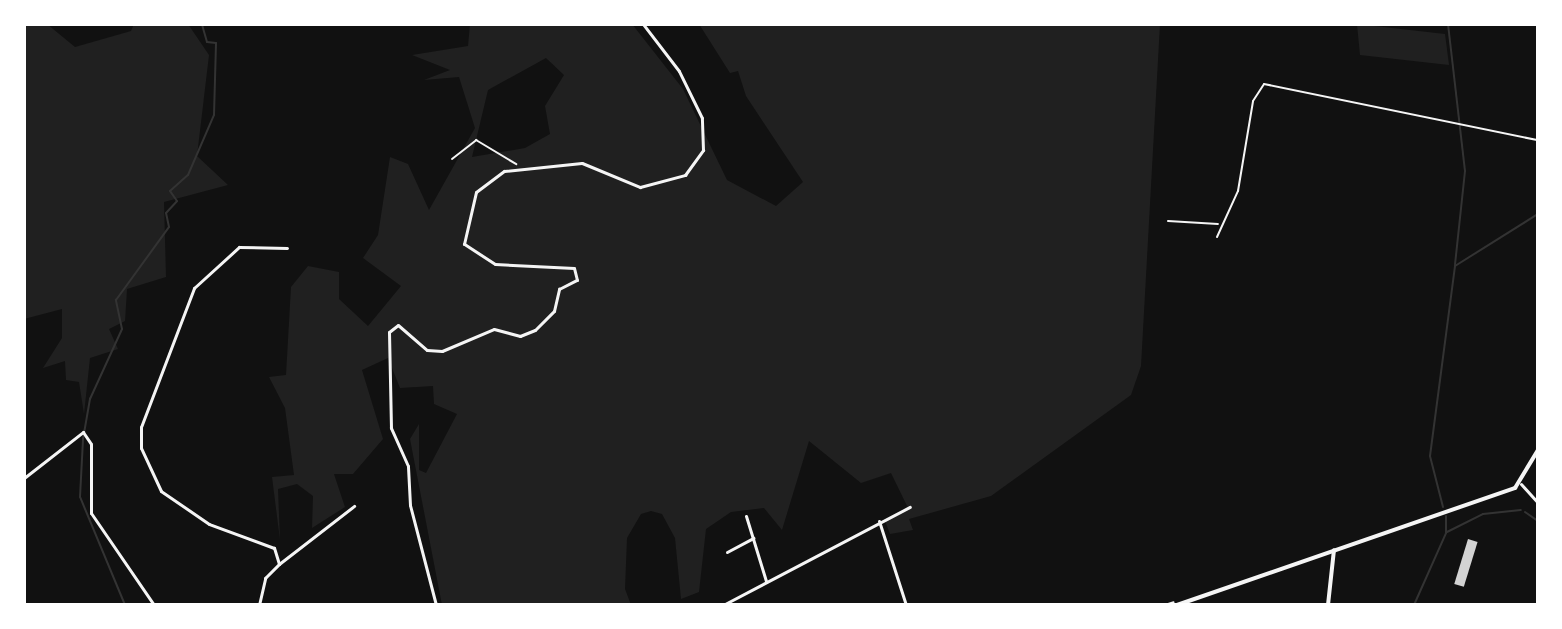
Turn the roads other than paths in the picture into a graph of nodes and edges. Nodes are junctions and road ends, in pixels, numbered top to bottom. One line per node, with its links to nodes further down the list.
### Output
1 (643, 24): 20 (street)
2 (1538, 140): 3 (lane)
3 (1217, 237)
4 (287, 248): 16 (street)
5 (1538, 450): 7 (street)
6 (24, 478): 18 (street)
7 (1521, 484): 8 (street); 14 (street)
8 (1538, 503)
9 (354, 506): 16 (street)
10 (910, 507): 12 (street)
11 (746, 516): 13 (street)
12 (879, 521): 17 (street); 22 (street)
13 (753, 538): 15 (street); 17 (street)
14 (1334, 550): 23 (street); 24 (street)
15 (727, 552)
16 (279, 564): 19 (street)
17 (766, 581): 21 (street)
18 (154, 605)
19 (259, 605)
20 (436, 605)
21 (723, 605)
22 (905, 605)
23 (1177, 605)
24 (1328, 605)

